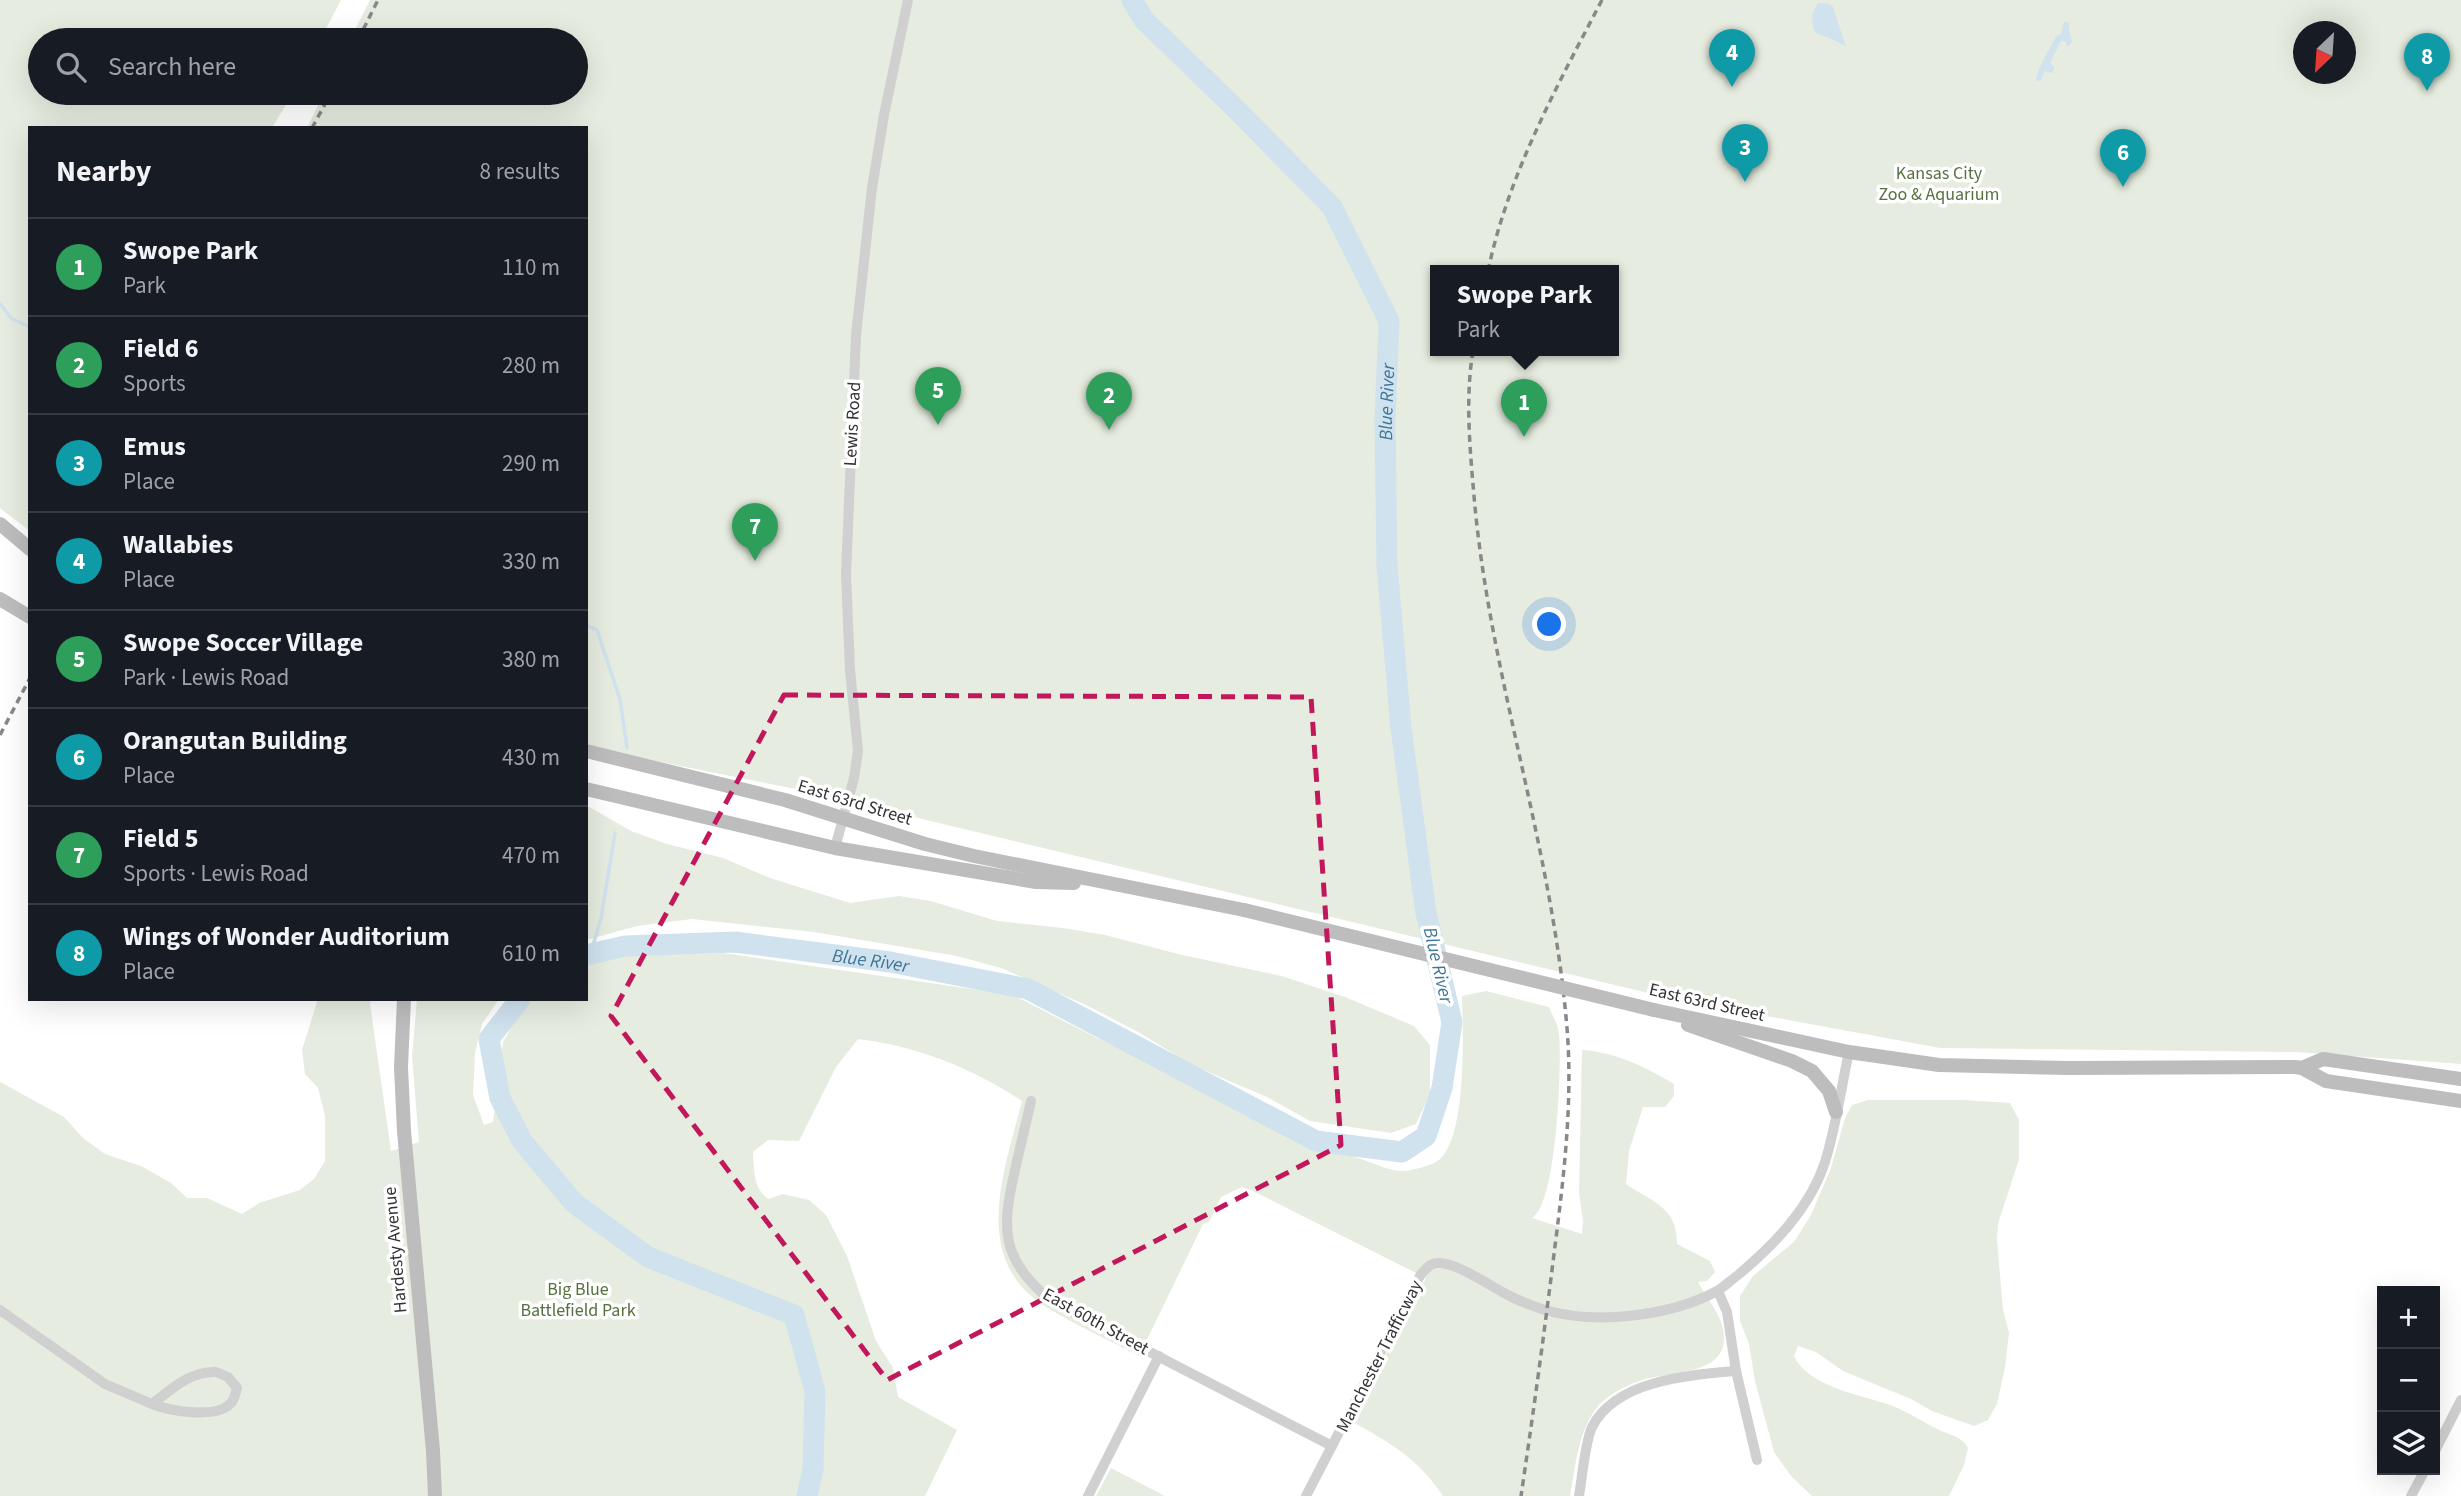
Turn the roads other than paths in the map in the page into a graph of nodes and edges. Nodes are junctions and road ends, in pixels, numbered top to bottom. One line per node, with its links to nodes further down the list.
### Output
1 (908, 0): 8 (street, Lewis Road)
2 (0, 524): 3 (main road)
3 (28, 547)
4 (0, 599): 5 (main road)
5 (28, 616)
6 (588, 751): 8 (main road, East 63rd Street)
7 (588, 789): 9 (main road, East 63rd Street)
8 (843, 818): 9 (street, Lewis Road); 10 (main road, East 63rd Street)
9 (835, 848): 10 (main road, East 63rd Street)
10 (1114, 884): 12 (main road, East 63rd Street, bridge)
11 (404, 1001): 29 (main road, Hardesty Avenue)
12 (1654, 1010): 13 (main road, East 63rd Street); 18 (main road)
13 (1849, 1052): 14 (main road, East 63rd Street); 18 (street, Manchester Trafficway)
14 (2302, 1068): 15 (main road, East 63rd Street); 17 (main road, East 63rd Street)
15 (2461, 1079)
16 (1031, 1101): 21 (street, East 60th Street)
17 (2461, 1101)
18 (1836, 1112): 19 (street, Manchester Trafficway)
19 (1718, 1291): 22 (street); 26 (street, Manchester Trafficway)
20 (0, 1310): 24 (street)
21 (1158, 1356): 26 (street, East 60th Street); 30 (street)
22 (1736, 1371): 27 (street); 32 (street)
23 (2461, 1400): 25 (street)
24 (152, 1404): 24 (street)
25 (2440, 1441)
26 (1332, 1446): 31 (street)
27 (1756, 1460)
28 (2422, 1475): 33 (street)
29 (435, 1496)
30 (1088, 1496)
31 (1306, 1496)
32 (1579, 1496)
33 (2411, 1496)

